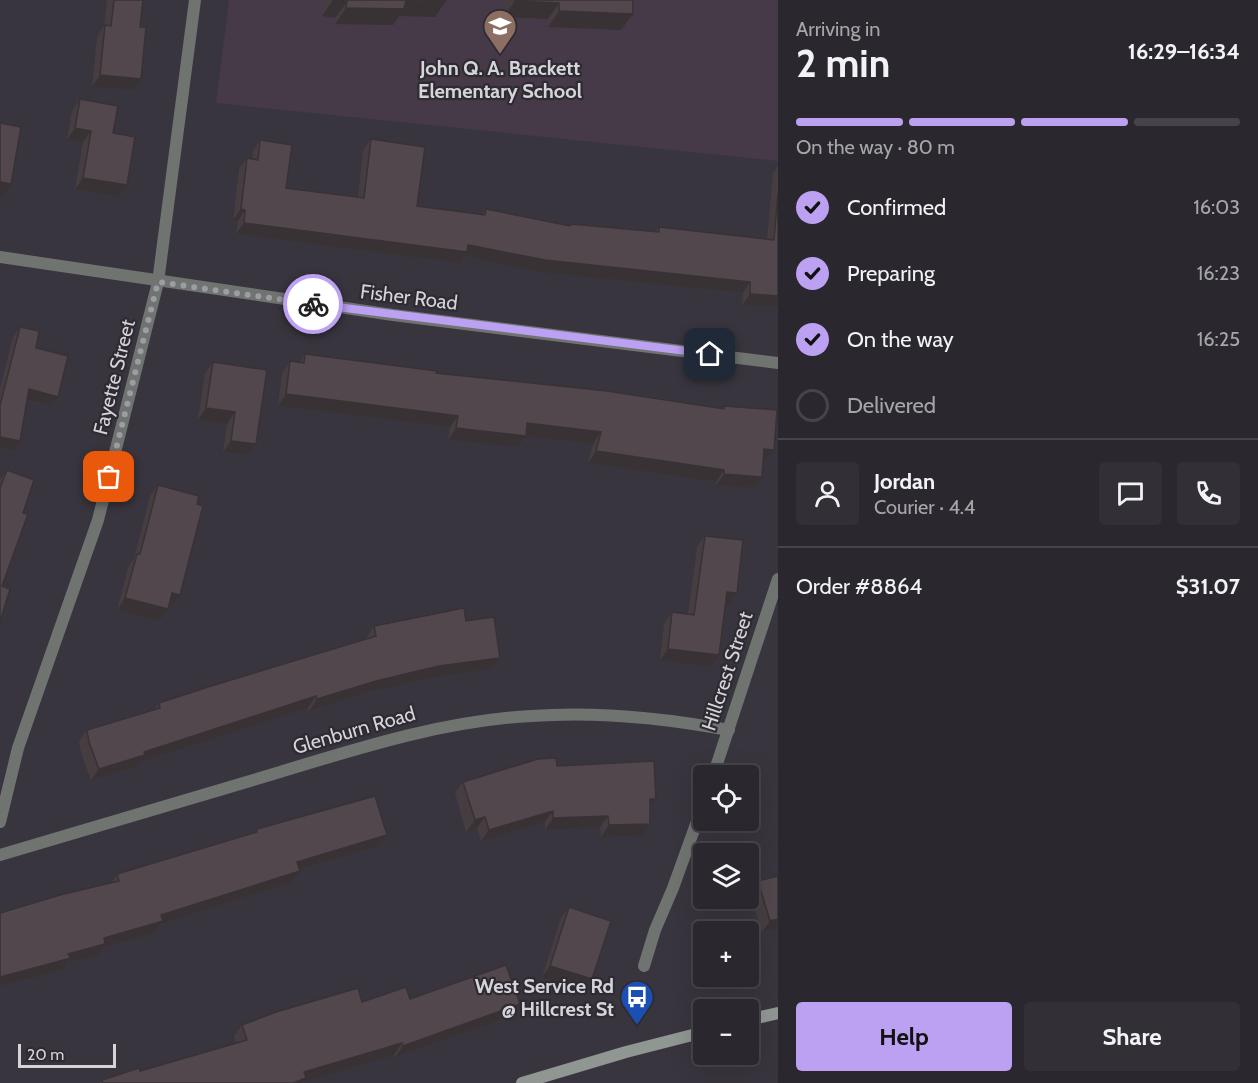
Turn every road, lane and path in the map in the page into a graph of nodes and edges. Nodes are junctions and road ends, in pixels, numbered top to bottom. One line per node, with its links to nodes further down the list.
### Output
1 (195, 0): 3 (street, Fayette Street)
2 (0, 257): 3 (street, Fisher Road)
3 (158, 282): 4 (street, Fisher Road); 8 (street, Fayette Street)
4 (778, 363)
5 (778, 579): 6 (street, Hillcrest Street)
6 (729, 730): 7 (street, Hillcrest Street); 10 (street, Glenburn Road)
7 (717, 765)
8 (0, 822)
9 (693, 831): 11 (street)
10 (0, 855)
11 (644, 966)
12 (778, 1013): 13 (main road)
13 (759, 1017)
14 (693, 1035): 15 (main road)
15 (522, 1083)

